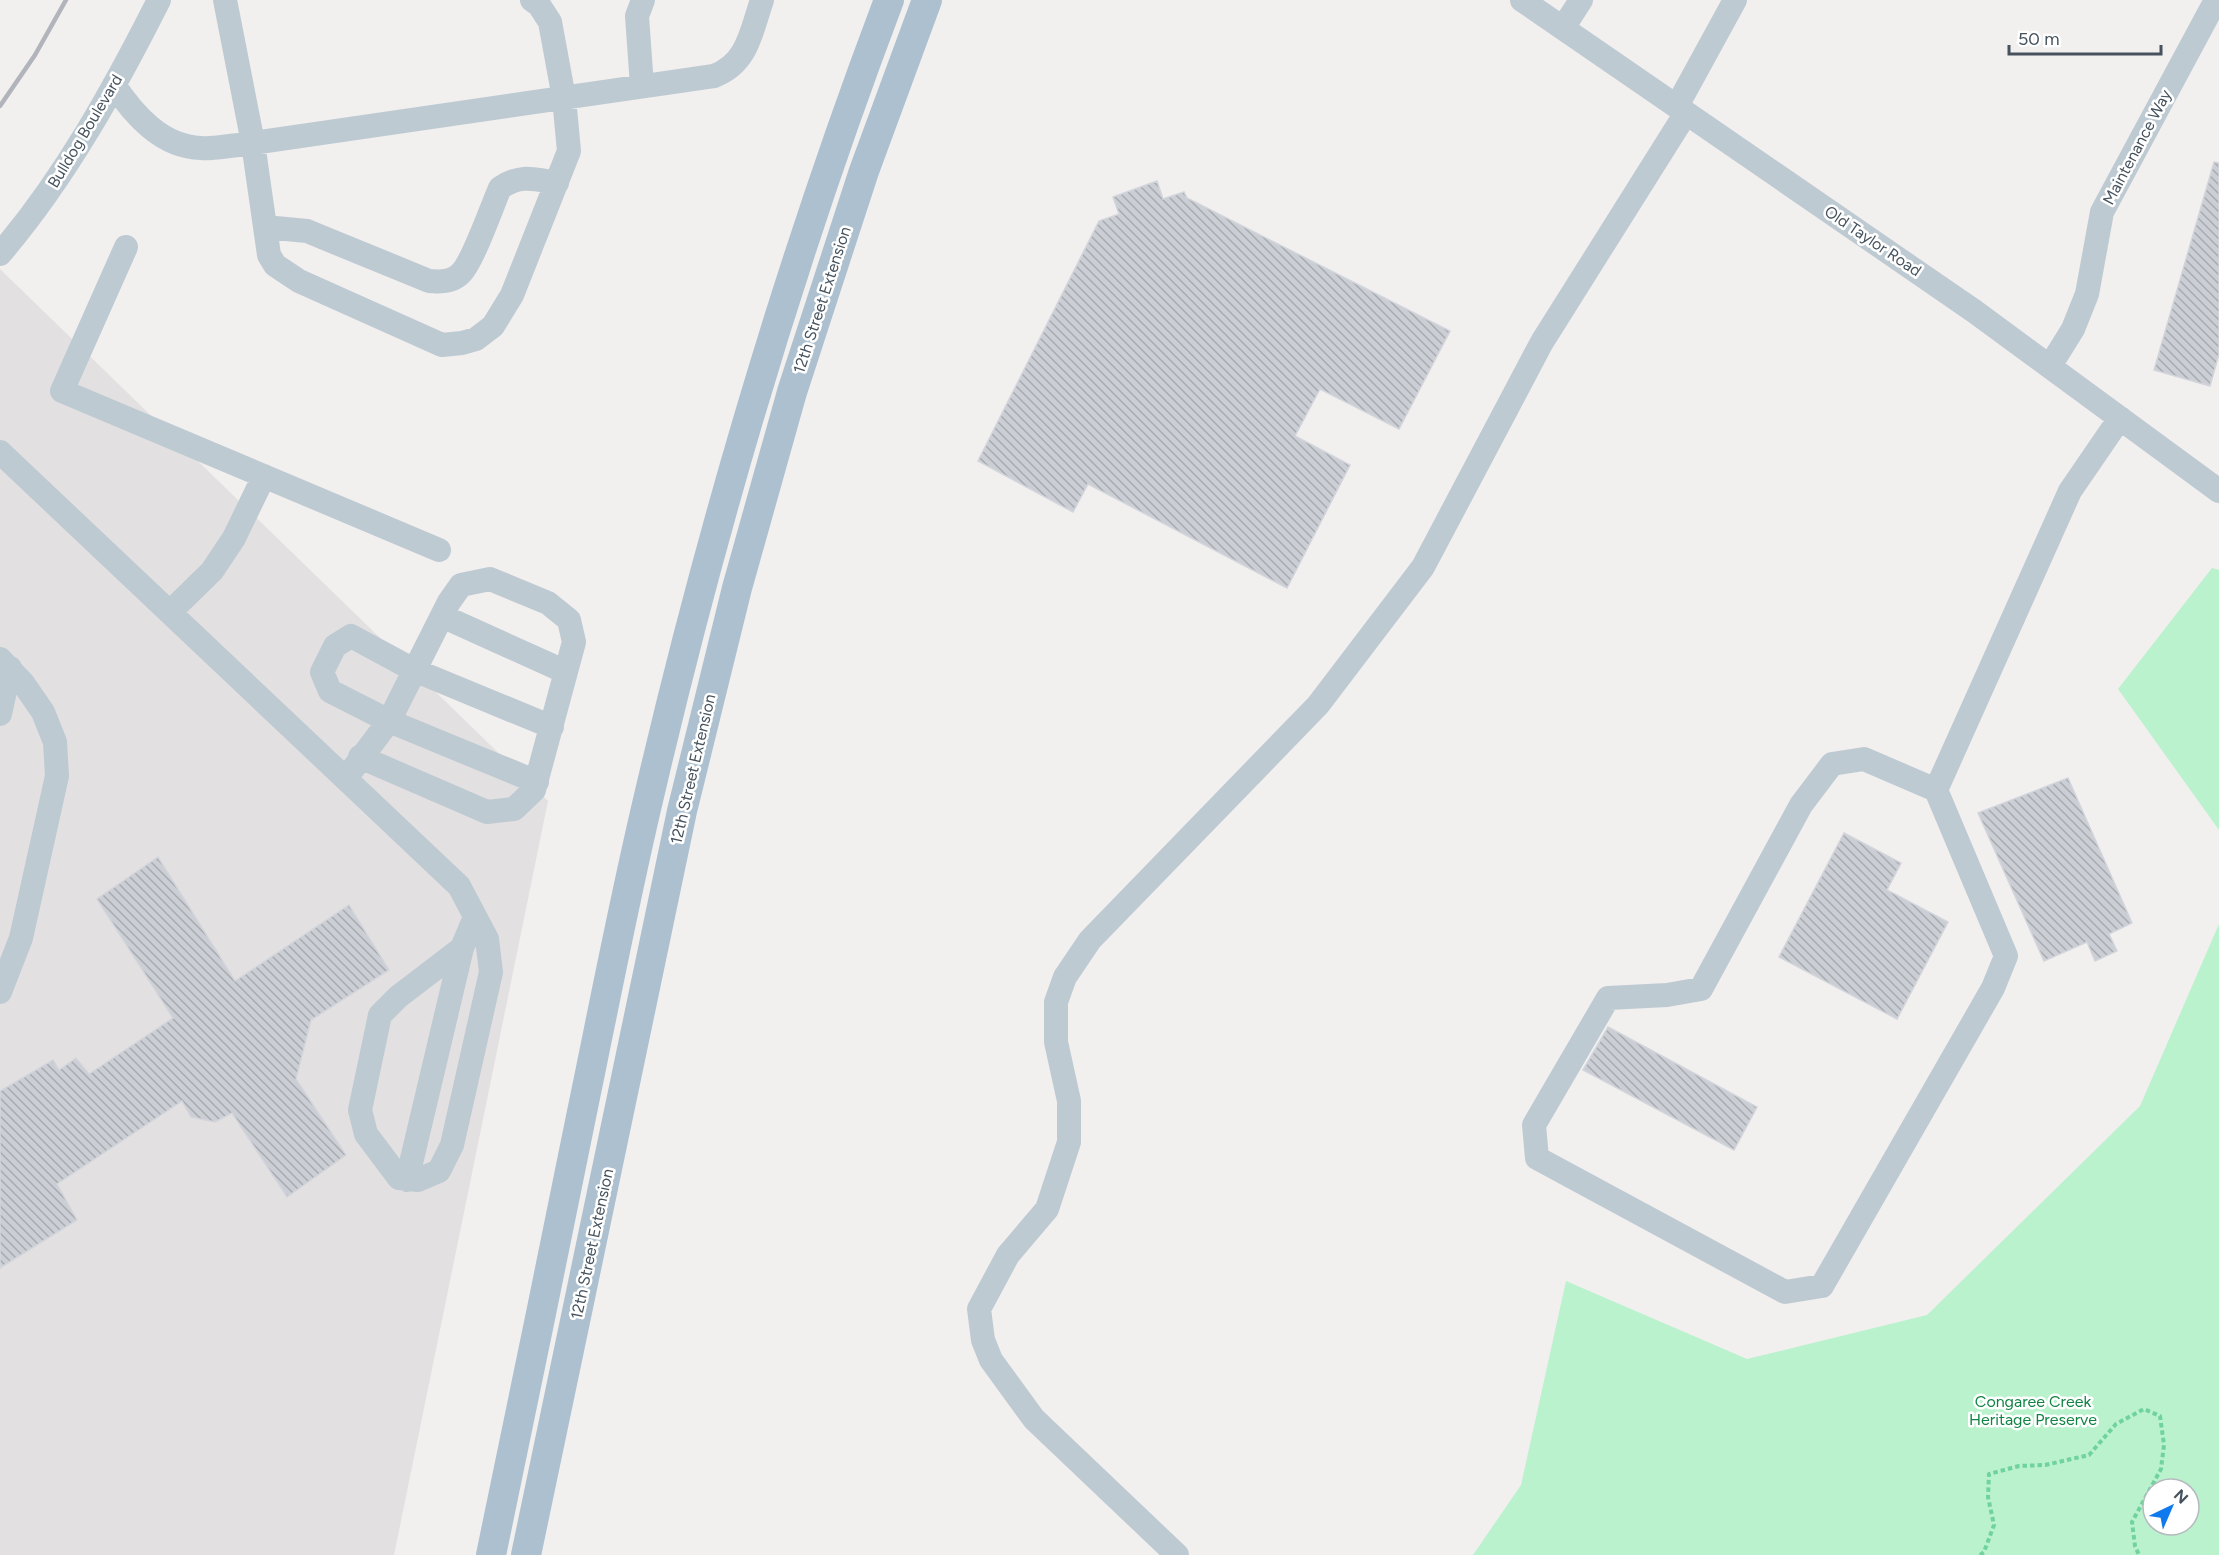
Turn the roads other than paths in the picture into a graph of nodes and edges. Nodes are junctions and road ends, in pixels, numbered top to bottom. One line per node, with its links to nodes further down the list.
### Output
1 (159, 0): 13 (street, Bulldog Boulevard)
2 (225, 0): 17 (street)
3 (532, 0): 15 (street)
4 (643, 0): 14 (street)
5 (762, 0): 14 (street)
6 (889, 0): 44 (main road, 12th Street Extension)
7 (927, 0): 45 (main road, 12th Street Extension)
8 (1522, 0): 12 (street, Old Taylor Road)
9 (1581, 0): 12 (street)
10 (1735, 0): 16 (street)
11 (2216, 0): 22 (street, Maintenance Way)
12 (1563, 28): 16 (street, Old Taylor Road)
13 (114, 85): 17 (street); 21 (street, Bulldog Boulevard)
14 (642, 86): 15 (street)
15 (564, 98): 17 (street); 18 (street)
16 (1682, 110): 22 (street, Old Taylor Road); 46 (street)
17 (253, 143): 19 (street)
18 (557, 183): 19 (street); 19 (street)
19 (265, 227)
20 (126, 247): 25 (street)
21 (0, 254)
22 (2050, 366): 23 (street, Old Taylor Road)
23 (2120, 418): 26 (street, Old Taylor Road); 39 (street)
24 (0, 452): 28 (street)
25 (264, 476): 27 (street); 28 (street)
26 (2219, 491)
27 (439, 550)
28 (170, 612): 37 (street)
29 (441, 616): 31 (street); 32 (street); 32 (street)
30 (5, 664): 33 (street); 42 (street)
31 (414, 670): 34 (street); 34 (street); 35 (street)
32 (566, 672): 35 (street)
33 (0, 714)
34 (389, 721): 36 (street); 38 (street)
35 (552, 727): 38 (street)
36 (360, 757): 37 (street); 38 (street)
37 (346, 778): 40 (street)
38 (537, 782)
39 (1936, 790): 39 (street)
40 (475, 917): 41 (street); 43 (street)
41 (462, 948): 43 (street); 43 (street)
42 (0, 992)
43 (407, 1180)
44 (491, 1555)
45 (526, 1555)
46 (1177, 1555)

